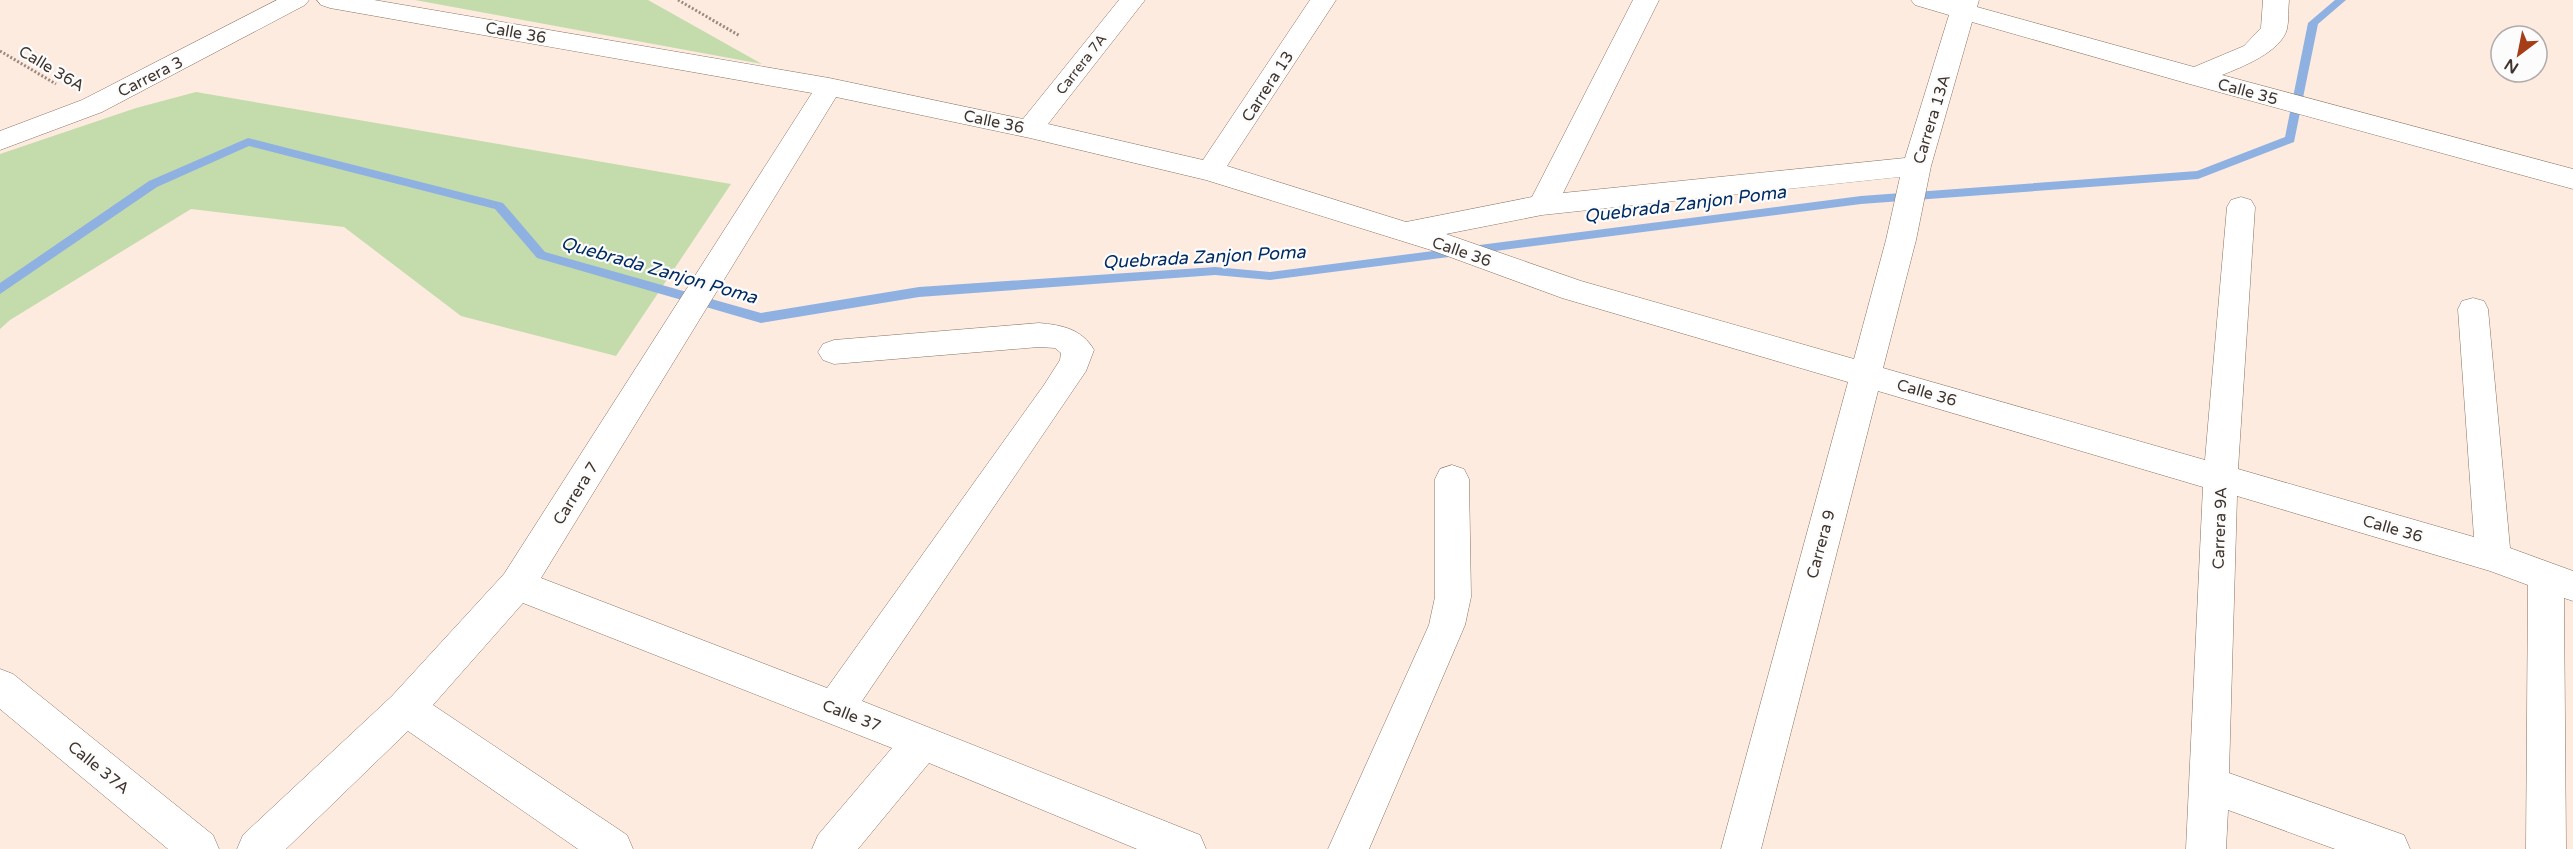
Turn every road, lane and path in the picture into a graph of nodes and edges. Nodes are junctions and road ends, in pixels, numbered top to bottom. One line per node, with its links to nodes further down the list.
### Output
1 (296, 0): 12 (street, Carrera 3)
2 (330, 0): 11 (street, Calle 36)
3 (1132, 0): 13 (street, Carrera 7A)
4 (1323, 0): 15 (street, Carrera 13)
5 (1646, 0): 18 (street)
6 (1924, 0): 8 (street, Calle 35)
7 (2276, 0): 10 (street)
8 (1964, 6): 10 (street, Calle 35); 16 (street, Carrera 13A)
9 (0, 51): 12 (path, Calle 36A)
10 (2195, 77): 17 (street, Calle 35)
11 (829, 87): 13 (street, Calle 36); 29 (street, Carrera 7)
12 (92, 106): 14 (street, Carrera 3)
13 (1030, 129): 15 (street, Calle 36)
14 (0, 141)
15 (1210, 171): 20 (street, Calle 36)
16 (1914, 175): 18 (street); 21 (street, Carrera 13A)
17 (2573, 179)
18 (1542, 205): 20 (street)
19 (2241, 207): 26 (street, Carrera 9A)
20 (1405, 232): 24 (street, Calle 36)
21 (1901, 240): 24 (street, Carrera 9)
22 (2473, 309): 27 (street)
23 (834, 352): 32 (street)
24 (1865, 374): 26 (street, Calle 36); 41 (street, Carrera 9)
25 (1452, 479): 40 (street)
26 (2220, 479): 27 (street, Calle 36); 34 (street, Carrera 9A)
27 (2493, 557): 28 (street, Calle 36)
28 (2560, 582): 44 (street)
29 (517, 585): 31 (street, Carrera 7); 32 (street, Calle 37)
30 (0, 686): 35 (street, Calle 37A)
31 (406, 708): 36 (street, Carrera 7); 37 (street)
32 (834, 708): 33 (street, Calle 37)
33 (922, 742): 38 (street); 39 (street, Calle 37)
34 (2210, 785): 42 (street, Carrera 9A); 43 (street)
35 (199, 849)
36 (257, 849)
37 (613, 849)
38 (832, 849)
39 (1186, 849)
40 (1348, 849)
41 (1740, 849)
42 (2206, 849)
43 (2390, 849)
44 (2546, 849)

